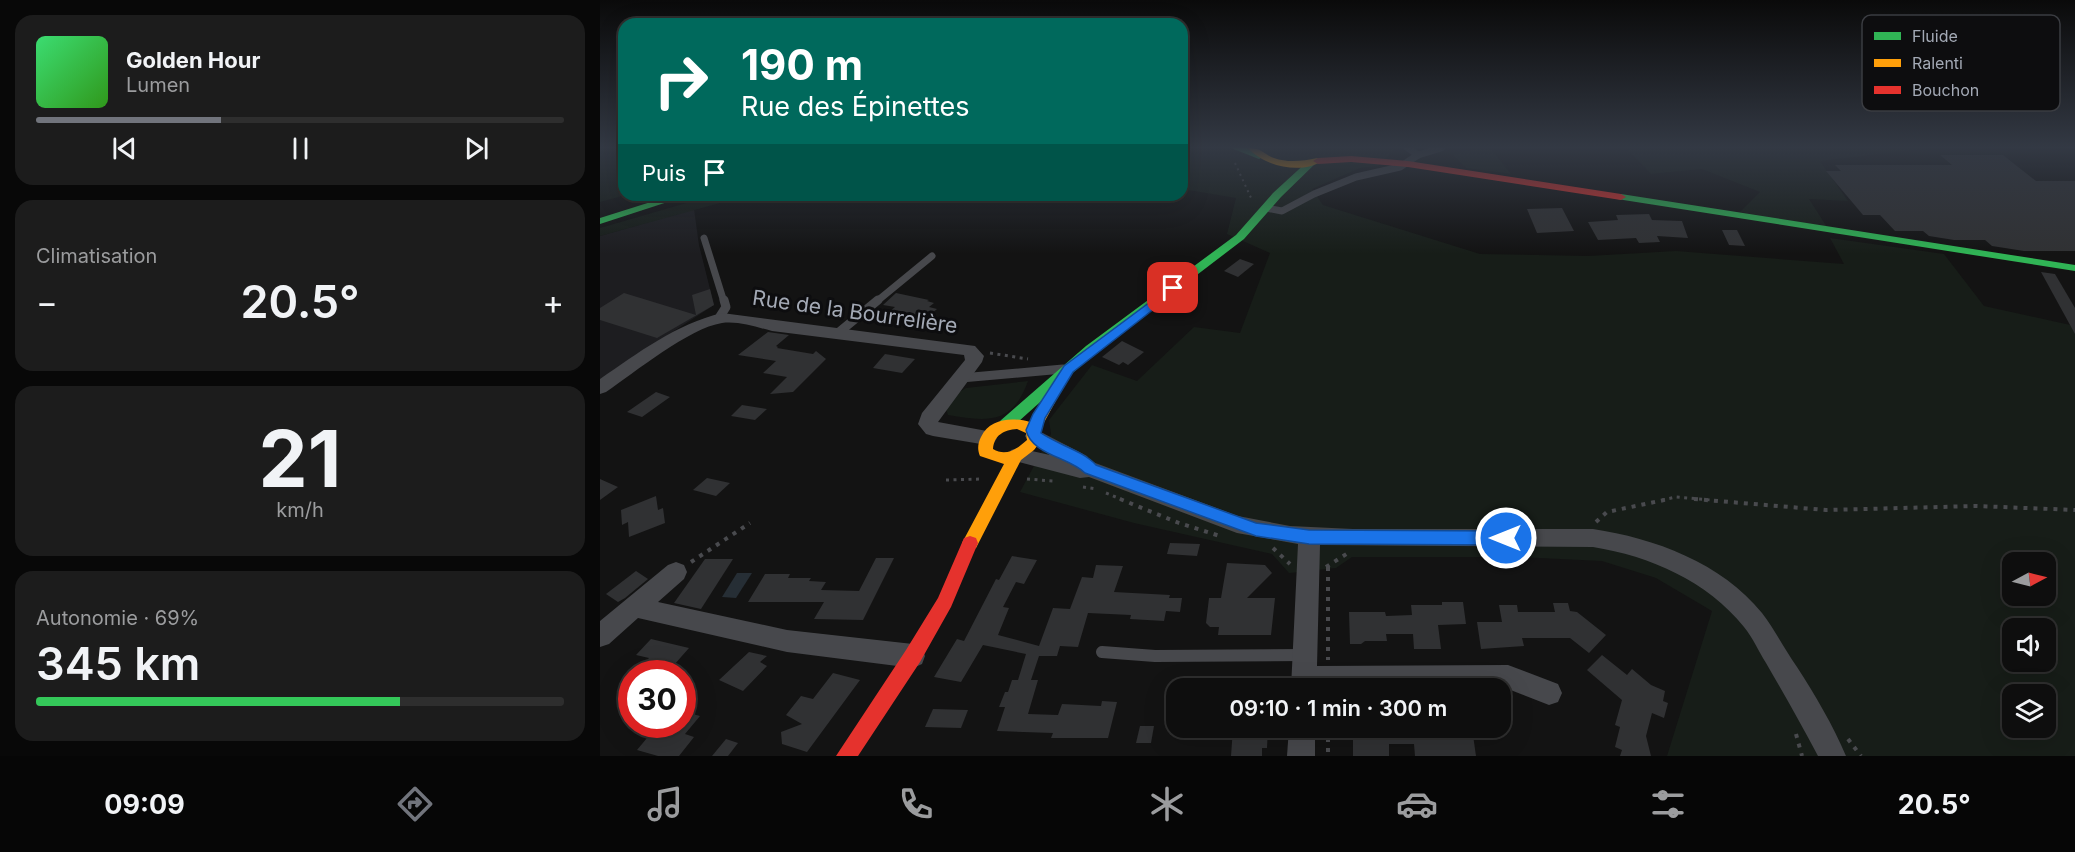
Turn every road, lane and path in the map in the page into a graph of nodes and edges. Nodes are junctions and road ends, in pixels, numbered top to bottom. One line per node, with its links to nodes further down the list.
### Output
1 (1245, 183): 11 (path)
2 (1279, 183): 6 (main road)
3 (1290, 183): 6 (main road)
4 (1340, 183): 11 (lane)
5 (1556, 183): 16 (main road)
6 (1277, 195): 11 (main road)
7 (624, 201): 10 (main road)
8 (631, 201): 10 (main road)
9 (665, 201): 13 (main road)
10 (614, 206): 12 (main road)
11 (1266, 208): 21 (main road)
12 (600, 210)
13 (600, 221)
14 (704, 238): 17 (lane)
15 (932, 256): 18 (lane)
16 (2075, 268)
17 (719, 318): 18 (street, Rue de la Bourrelière); 23 (street, Rue de la Bourrelière)
18 (838, 333): 19 (street, Rue de la Bourrelière)
19 (975, 356): 20 (path); 22 (street, Rue de la Bourrelière)
20 (1029, 359)
21 (1065, 372): 22 (lane); 24 (main road); 25 (main road)
22 (961, 378): 26 (street, Rue de la Bourrelière)
23 (600, 388)
24 (1005, 425): 25 (main road); 26 (main road)
25 (1034, 433): 27 (main road); 29 (street)
26 (987, 438): 28 (main road)
27 (1016, 456): 28 (main road); 29 (street); 30 (main road)
28 (990, 469): 31 (path); 35 (main road)
29 (1084, 477): 36 (street); 38 (path)
30 (1004, 479): 32 (path); 35 (main road)
31 (946, 480)
32 (1060, 481)
33 (2075, 510): 37 (path)
34 (750, 523): 42 (path)
35 (976, 528): 46 (main road)
36 (1309, 537): 37 (street); 41 (street)
37 (1593, 538): 56 (street)
38 (1230, 539)
39 (1265, 546): 41 (path)
40 (1350, 553): 41 (path)
41 (1317, 567): 47 (street); 47 (path)
42 (676, 572): 43 (street)
43 (634, 607): 44 (street); 46 (street)
44 (605, 628)
45 (1102, 652): 47 (lane)
46 (913, 656): 52 (main road)
47 (1310, 675): 48 (street)
48 (1549, 693)
49 (1794, 726): 55 (path)
50 (1302, 738): 53 (street)
51 (1328, 738): 54 (path)
52 (846, 756)
53 (1301, 756)
54 (1328, 756)
55 (1802, 756)
56 (1832, 756)

